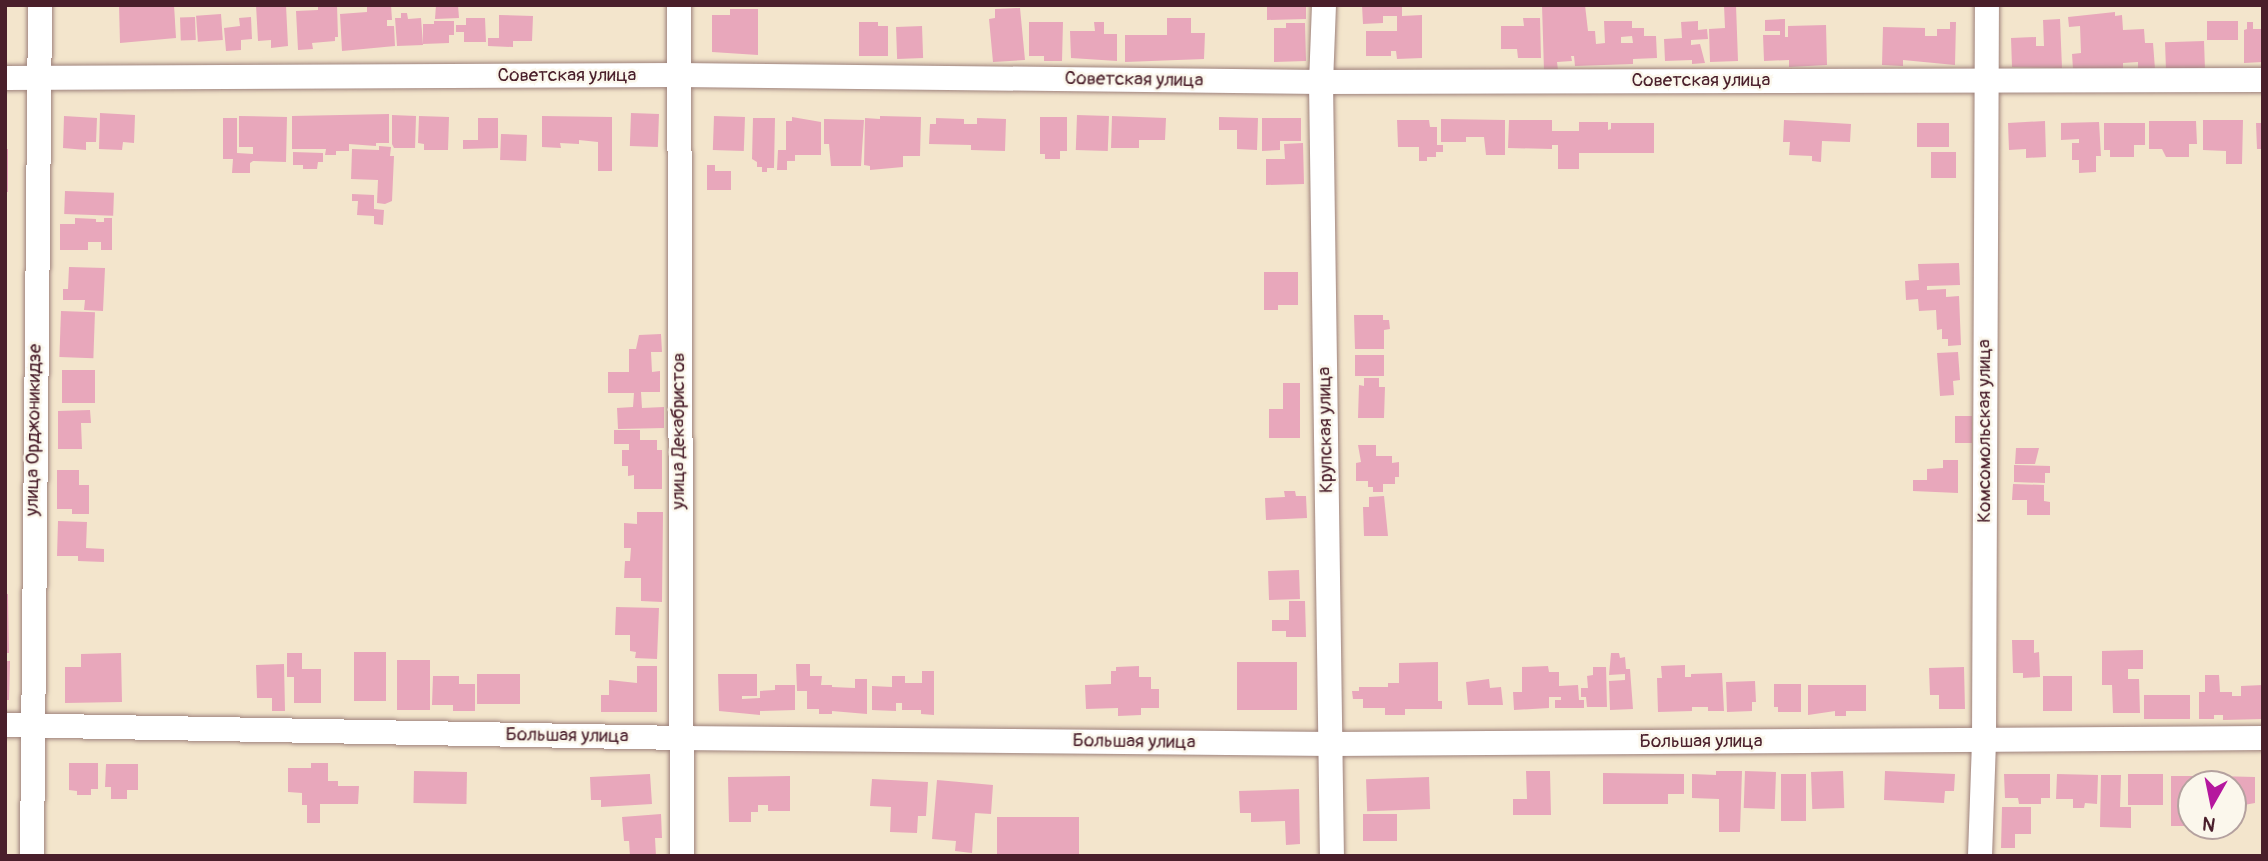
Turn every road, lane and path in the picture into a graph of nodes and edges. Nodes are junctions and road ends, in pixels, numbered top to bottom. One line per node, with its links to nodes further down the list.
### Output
1 (40, 5): 7 (street, улица Орджоникидзе)
2 (679, 5): 5 (street, улица Декабристов)
3 (1324, 5): 10 (street, Крупская улица)
4 (1987, 5): 8 (street, Комсомольская улица)
5 (678, 75): 7 (street, Советская улица); 10 (street, Советская улица); 13 (street, улица Декабристов)
6 (5, 78): 7 (street, Советская улица)
7 (38, 78): 12 (street, улица Орджоникидзе)
8 (1987, 80): 9 (street, Советская улица); 10 (street, Советская улица); 15 (street, Комсомольская улица)
9 (2263, 80)
10 (1321, 82): 16 (street, Крупская улица)
11 (5, 725): 12 (street, Большая улица)
12 (31, 725): 13 (street, Большая улица); 17 (street, улица Орджоникидзе)
13 (679, 738): 16 (street, Большая улица); 18 (street, улица Декабристов)
14 (2263, 738): 15 (street, Большая улица)
15 (1984, 740): 16 (street, Большая улица); 20 (street, Комсомольская улица)
16 (1331, 744): 19 (street, Крупская улица)
17 (32, 856)
18 (682, 856)
19 (1332, 856)
20 (1980, 856)

